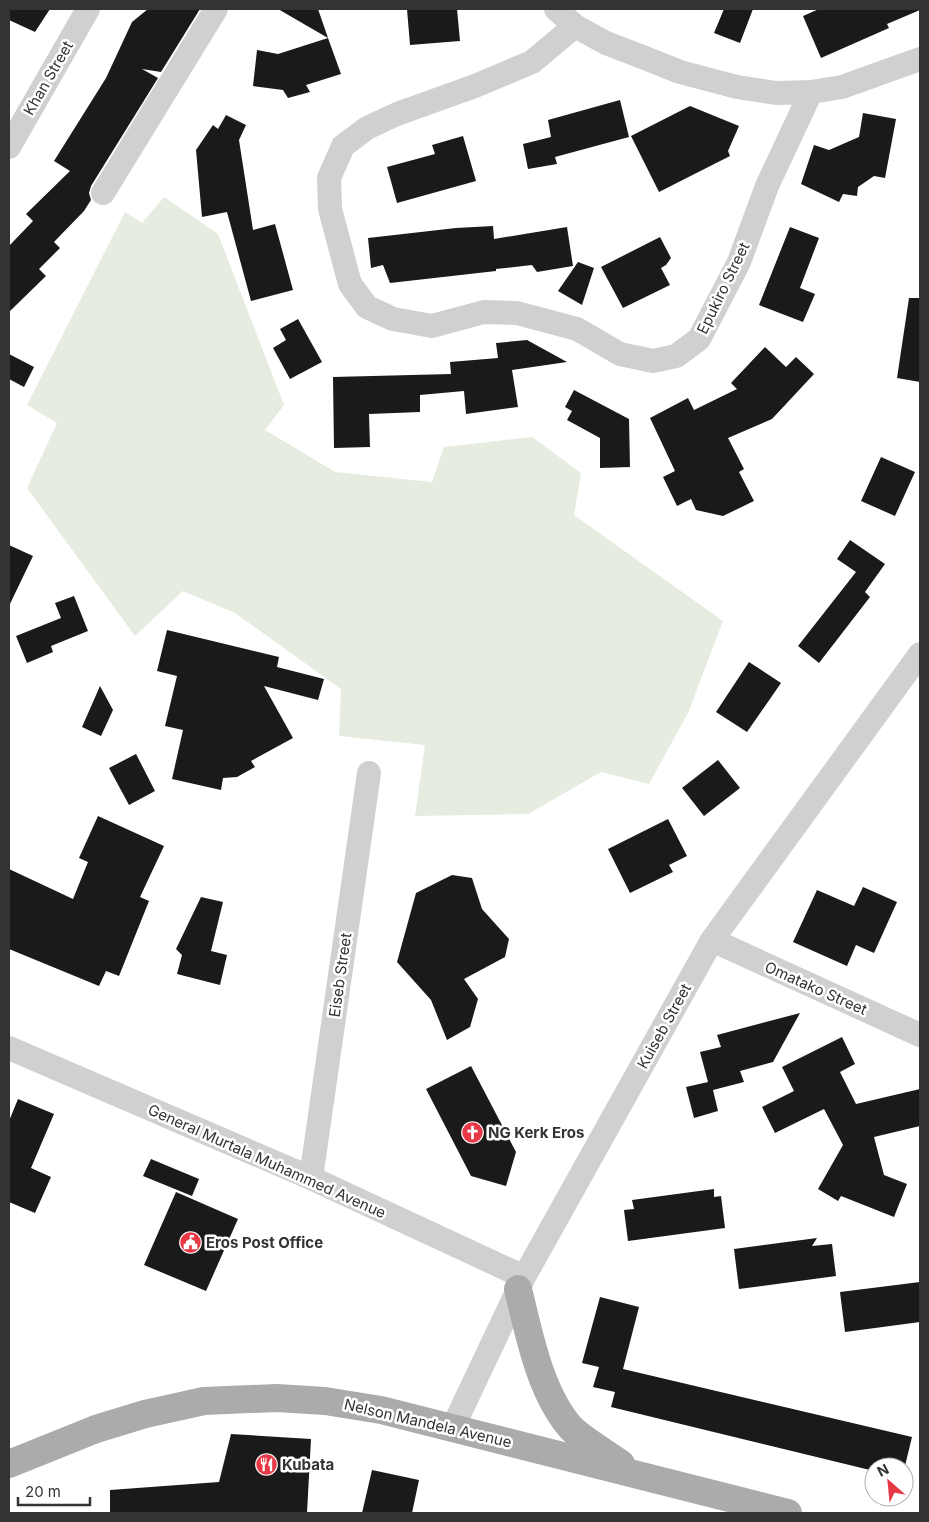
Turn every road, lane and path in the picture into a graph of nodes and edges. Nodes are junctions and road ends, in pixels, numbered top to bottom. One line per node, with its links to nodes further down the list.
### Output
1 (88, 9): 7 (street, Khan Street)
2 (216, 9): 8 (street)
3 (556, 9): 4 (street)
4 (575, 26): 6 (street); 6 (street, Epukiro Street)
5 (920, 59): 6 (street)
6 (811, 92)
7 (9, 147)
8 (103, 193)
9 (920, 654): 11 (street, Kuiseb Street)
10 (369, 773): 14 (street, Eiseb Street)
11 (712, 940): 12 (street, Omatako Street); 15 (street, Kuiseb Street)
12 (920, 1035)
13 (9, 1048): 14 (street, General Murtala Muhammed Avenue)
14 (311, 1178): 15 (street, General Murtala Muhammed Avenue)
15 (521, 1283): 16 (street, Kuiseb Street); 18 (main road)
16 (453, 1427): 17 (main road, Nelson Mandela Avenue); 18 (main road, Nelson Mandela Avenue)
17 (9, 1464)
18 (633, 1473): 19 (main road, Nelson Mandela Avenue)
19 (788, 1513)

